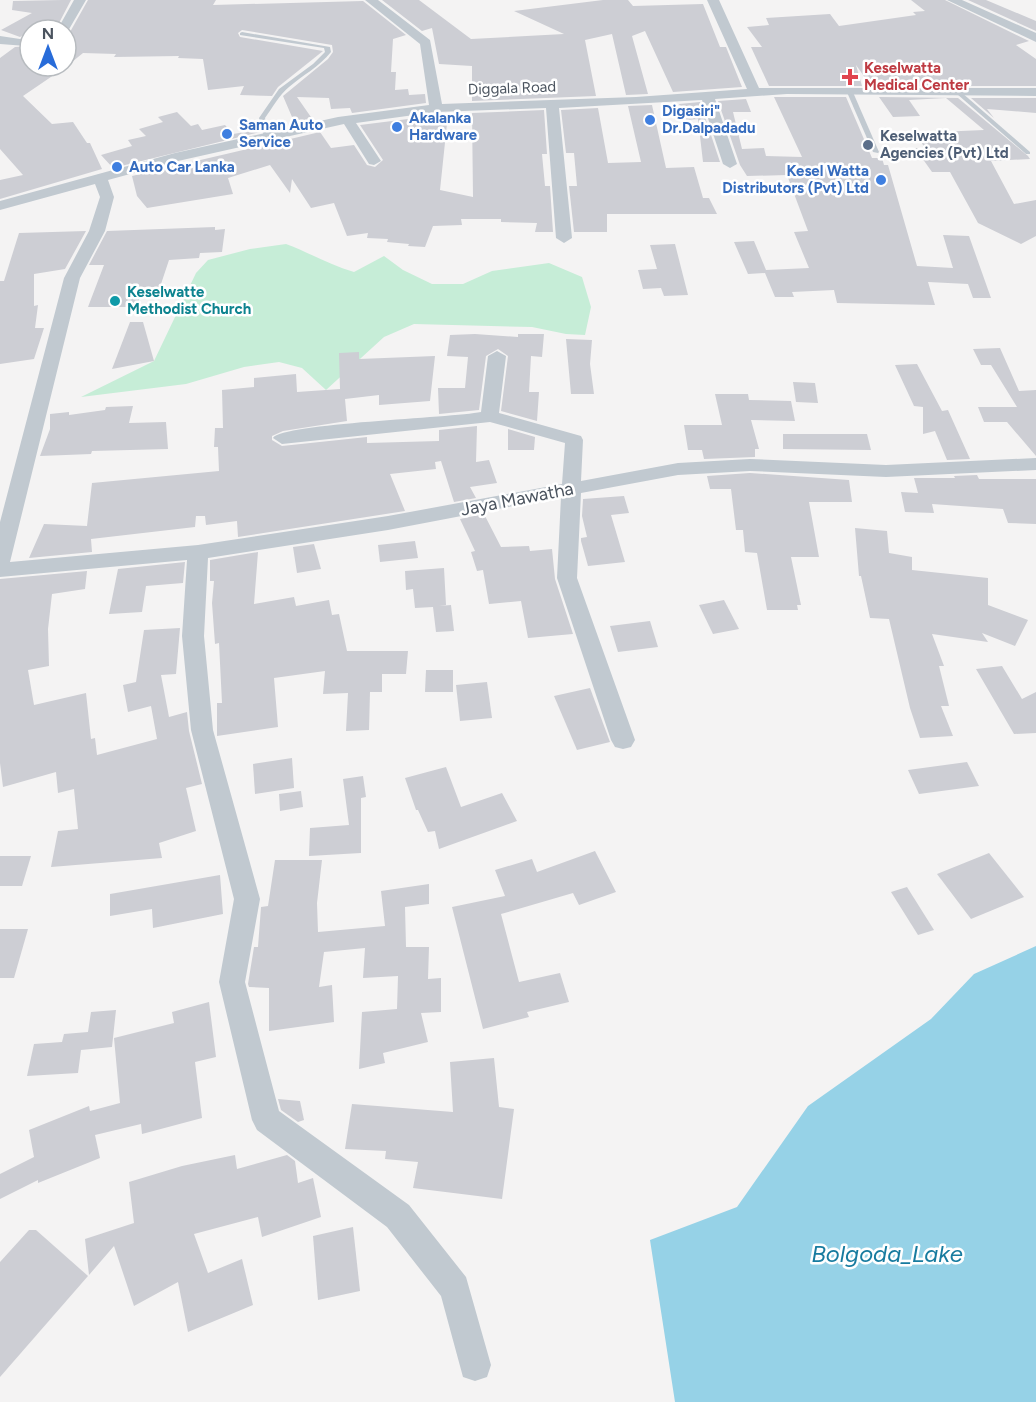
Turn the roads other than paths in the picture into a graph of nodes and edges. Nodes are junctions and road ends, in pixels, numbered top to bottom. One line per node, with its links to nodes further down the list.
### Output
1 (80, 0): 5 (street)
2 (371, 0): 16 (street)
3 (713, 0): 12 (street)
4 (953, 0): 7 (street)
5 (70, 18)
6 (242, 34): 18 (lane)
7 (1036, 38)
8 (0, 40): 9 (street)
9 (18, 42)
10 (849, 90): 12 (street, Diggala Road); 13 (street, Diggala Road); 19 (lane)
11 (1036, 92): 13 (street, Diggala Road)
12 (755, 93): 14 (street, Diggala Road)
13 (959, 93): 20 (lane)
14 (707, 95): 15 (street, Diggala Road); 22 (street)
15 (552, 103): 16 (street, Diggala Road); 25 (street)
16 (436, 108): 17 (street, Diggala Road)
17 (348, 120): 18 (street, Diggala Road); 21 (street)
18 (267, 137): 23 (street, Diggala Road)
19 (876, 152)
20 (1028, 153)
21 (374, 161)
22 (730, 164)
23 (100, 177): 24 (street, Diggala Road); 32 (street)
24 (2, 200)
25 (564, 238)
26 (497, 356): 27 (street)
27 (490, 416): 28 (street); 30 (street)
28 (282, 438)
29 (1036, 464): 30 (street, Jaya Mawatha)
30 (570, 489): 31 (street, Jaya Mawatha); 34 (street)
31 (198, 552): 33 (street, Jaya Mawatha); 35 (street)
32 (0, 561)
33 (0, 570)
34 (623, 740)
35 (475, 1365)

